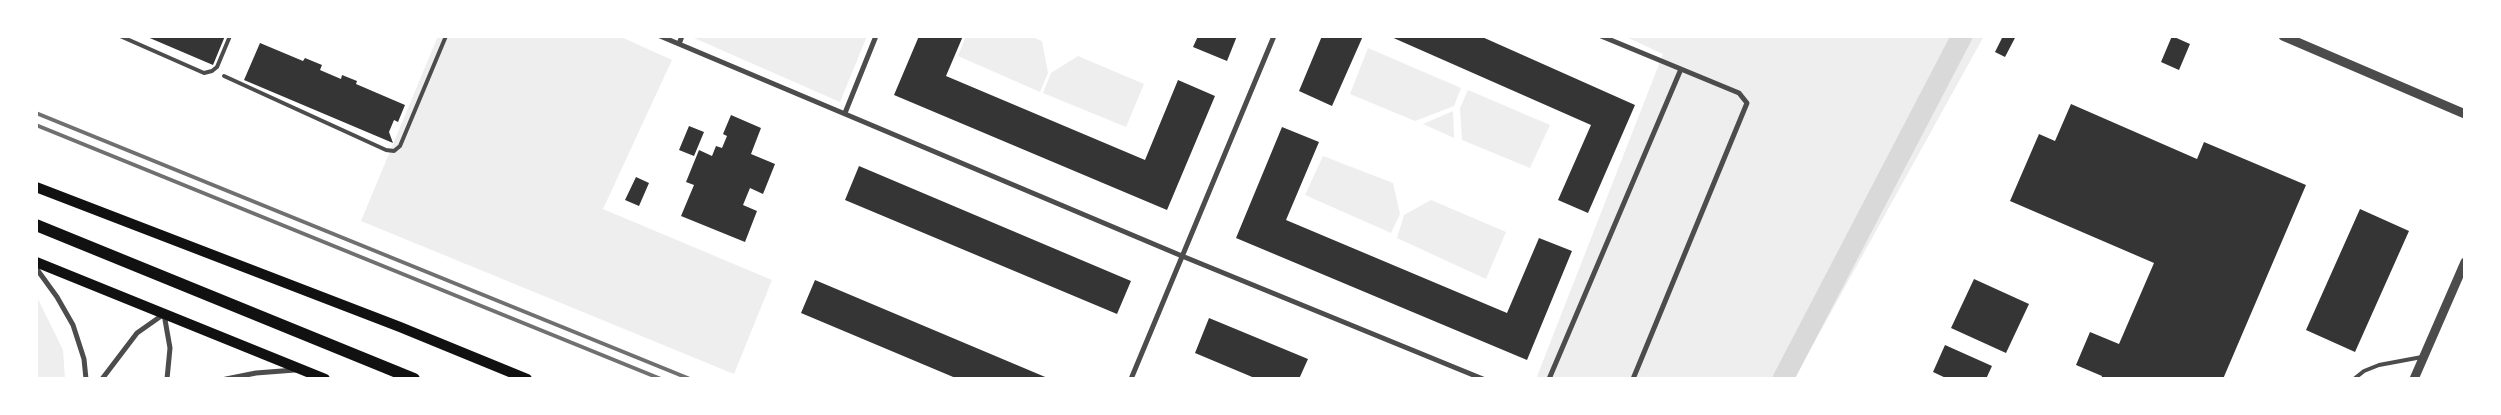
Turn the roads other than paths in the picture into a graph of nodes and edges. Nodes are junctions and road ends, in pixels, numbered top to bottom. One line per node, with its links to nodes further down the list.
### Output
1 (120, 36): 2 (lane)
2 (230, 36)
3 (446, 36): 12 (lane)
4 (660, 36): 10 (street)
5 (682, 36): 10 (street)
6 (876, 36): 13 (street)
7 (1274, 36): 17 (street)
8 (1601, 36): 11 (street)
9 (2283, 36): 14 (street)
10 (679, 44): 13 (street)
11 (1681, 69): 33 (street); 34 (street)
12 (224, 76)
13 (844, 113): 17 (street)
14 (2465, 114)
15 (36, 187): 30 (main road)
16 (36, 225): 29 (main road)
17 (1182, 256): 31 (street); 32 (street)
18 (36, 262): 21 (main road)
19 (2465, 262): 22 (street)
20 (36, 268): 24 (street)
21 (164, 314): 23 (main road); 25 (street); 26 (street)
22 (2424, 356): 35 (lane); 36 (street)
23 (303, 369): 27 (street); 28 (main road)
24 (86, 379)
25 (102, 379)
26 (167, 379)
27 (226, 379)
28 (325, 379)
29 (414, 379)
30 (527, 379)
31 (1131, 379)
32 (1483, 379)
33 (1549, 379)
34 (1633, 379)
35 (2354, 379)
36 (2414, 379)

